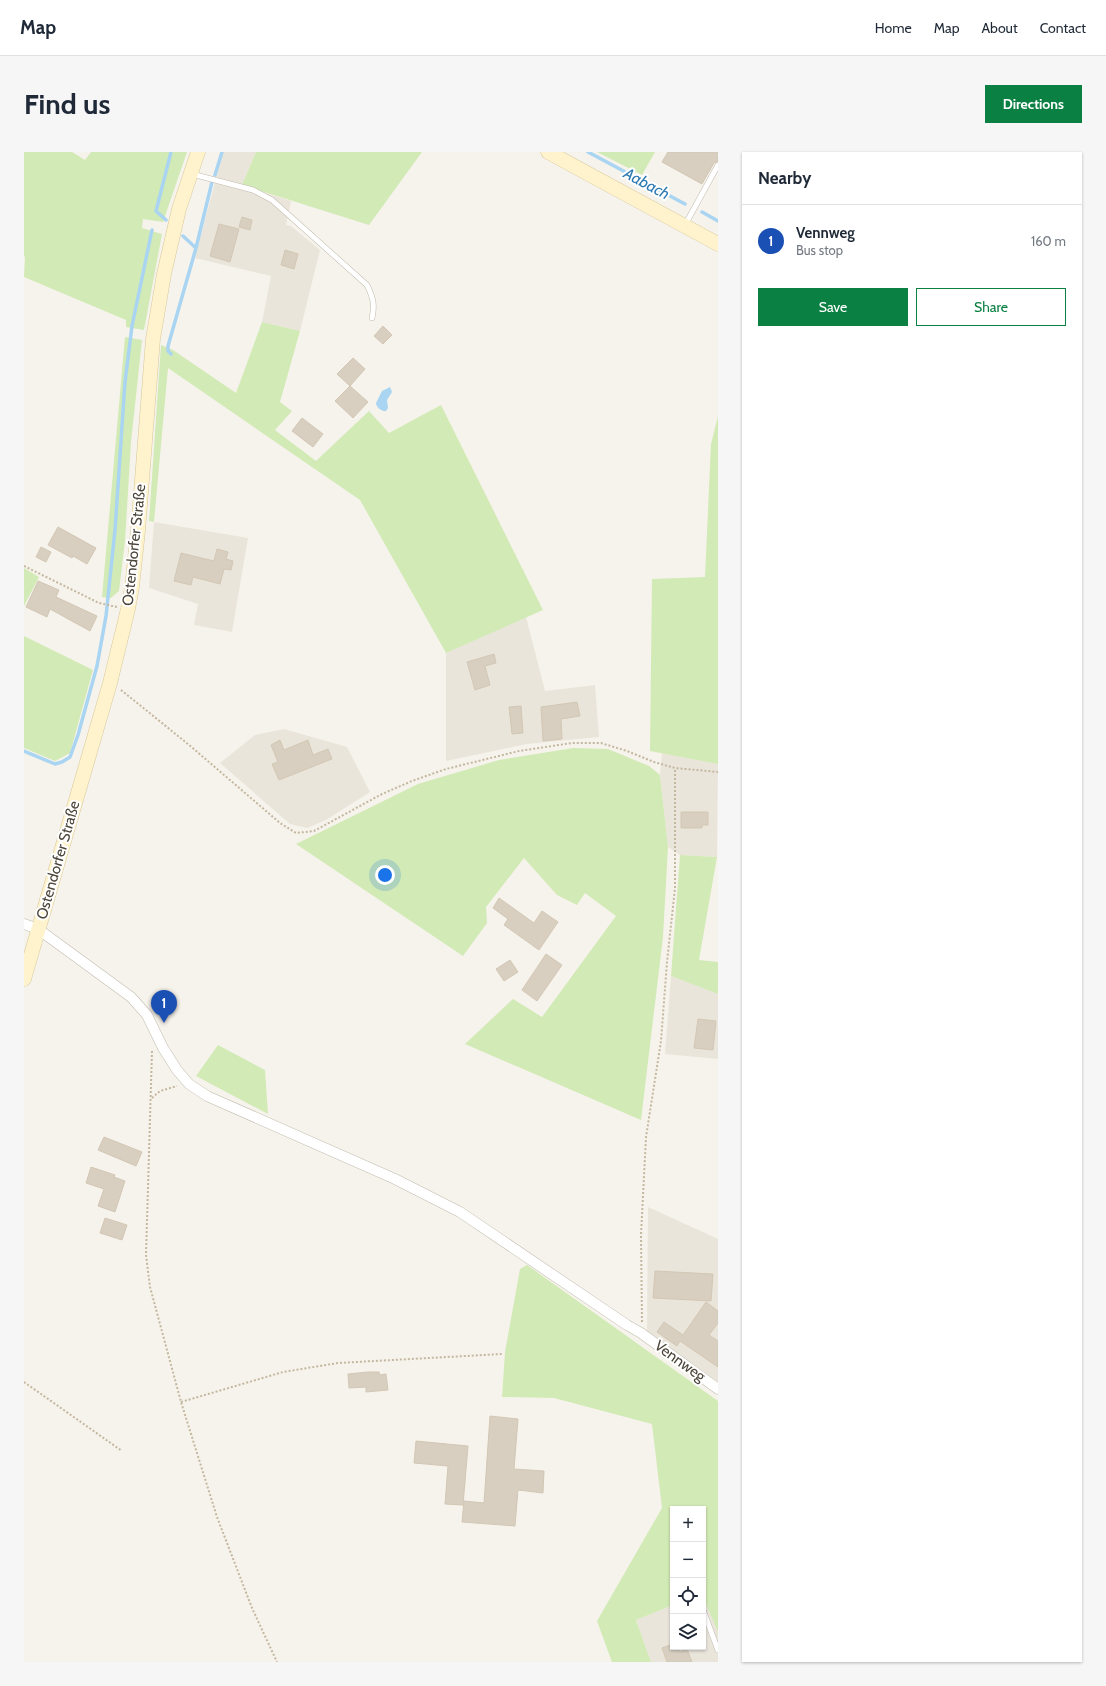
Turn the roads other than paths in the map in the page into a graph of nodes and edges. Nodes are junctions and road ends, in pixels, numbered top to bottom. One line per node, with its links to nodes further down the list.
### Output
1 (198, 152): 4 (main road, Ostendorfer Straße)
2 (548, 152): 5 (main road)
3 (718, 165): 5 (lane)
4 (191, 173): 7 (lane); 9 (main road, Ostendorfer Straße)
5 (684, 225): 6 (main road)
6 (718, 244)
7 (372, 318)
8 (24, 924): 9 (street, Vennweg)
9 (38, 929): 10 (main road, Ostendorfer Straße); 11 (street, Vennweg)
10 (24, 979)
11 (718, 1389)
12 (704, 1614): 13 (lane)
13 (718, 1650)

